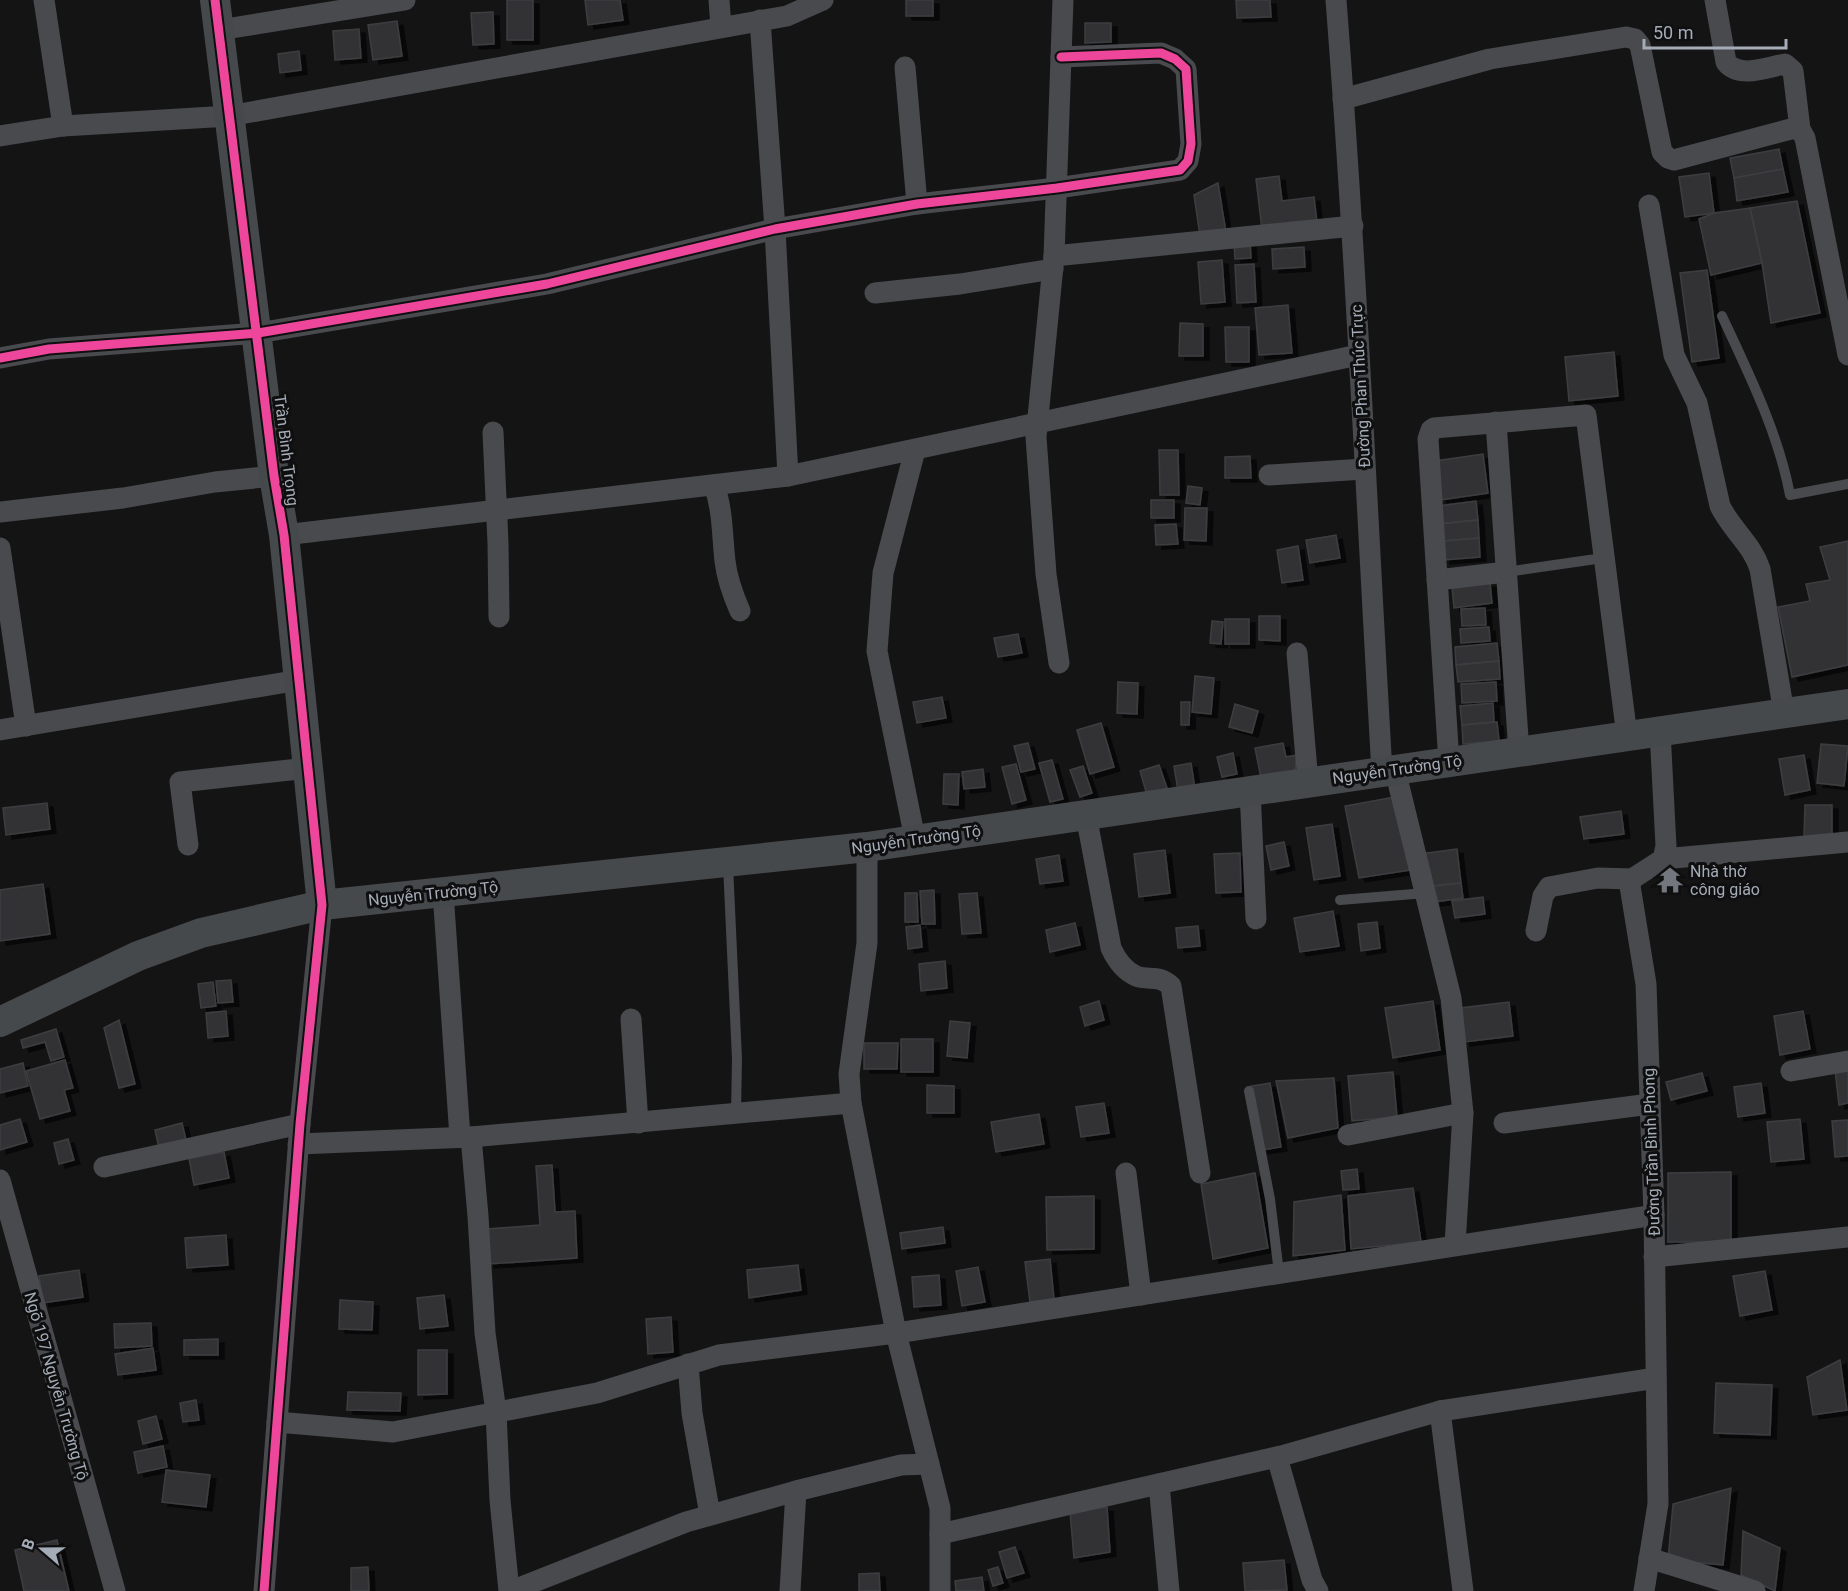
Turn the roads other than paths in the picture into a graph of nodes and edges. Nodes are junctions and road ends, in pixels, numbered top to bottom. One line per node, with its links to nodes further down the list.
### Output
1 (44, 0): 16 (street)
2 (214, 0): 11 (main road, Trần Bình Trọng)
3 (405, 0): 11 (street)
4 (719, 0): 10 (street)
5 (823, 0): 9 (street)
6 (1063, 0): 12 (street)
7 (1336, 0): 14 (street, Đường Phan Thúc Trực)
8 (1715, 0): 17 (street)
9 (760, 20): 10 (street); 23 (street)
10 (721, 27): 15 (street)
11 (219, 30): 15 (main road, Trần Bình Trọng)
12 (1061, 57): 19 (street); 19 (street)
13 (904, 67): 20 (street)
14 (1343, 99): 17 (street); 22 (street, Đường Phan Thúc Trực)
15 (229, 116): 16 (street); 27 (main road, Trần Bình Trọng)
16 (63, 126): 18 (street)
17 (1800, 129): 29 (street)
18 (0, 136)
19 (1057, 188): 20 (street); 24 (street)
20 (917, 204): 23 (street)
21 (1649, 205): 54 (street)
22 (1353, 226): 24 (street); 28 (street, Đường Phan Thúc Trực)
23 (775, 229): 27 (street); 38 (street)
24 (1054, 262): 25 (street); 32 (street)
25 (875, 293)
26 (1722, 316): 39 (lane)
27 (258, 333): 30 (street); 37 (main road, Trần Bình Trọng)
28 (1358, 355): 32 (street); 35 (street, Đường Phan Thúc Trực)
29 (1848, 355)
30 (0, 358)
31 (1496, 422): 45 (street); 46 (street); 47 (street)
32 (1037, 423): 34 (street); 51 (street)
33 (493, 432): 41 (street)
34 (915, 450): 38 (street); 66 (street)
35 (1364, 469): 36 (street); 62 (street, Đường Phan Thúc Trực)
36 (1269, 475)
37 (274, 476): 42 (street); 43 (main road, Trần Bình Trọng)
38 (788, 476): 40 (street)
39 (1848, 484)
40 (714, 485): 41 (street); 48 (street)
41 (496, 510): 43 (street); 49 (street)
42 (0, 512)
43 (284, 535): 52 (main road, Trần Bình Trọng)
44 (0, 548): 55 (street)
45 (1603, 558): 46 (lane); 58 (street)
46 (1506, 572): 47 (street); 59 (street)
47 (1437, 580): 60 (street)
48 (740, 611)
49 (499, 617)
50 (1297, 653): 63 (street)
51 (1059, 663)
52 (299, 680): 55 (street); 61 (main road, Trần Bình Trọng)
53 (1848, 704): 54 (main road, Nguyễn Trường Tộ)
54 (1784, 713): 57 (main road, Nguyễn Trường Tộ)
55 (26, 726): 56 (street)
56 (0, 730)
57 (1660, 731): 58 (main road, Nguyễn Trường Tộ); 70 (street)
58 (1627, 736): 59 (main road, Nguyễn Trường Tộ)
59 (1519, 752): 60 (main road, Nguyễn Trường Tộ)
60 (1449, 762): 62 (main road, Nguyễn Trường Tộ)
61 (308, 768): 68 (street); 76 (main road, Trần Bình Trọng)
62 (1389, 771): 63 (main road, Nguyễn Trường Tộ); 74 (street, Đường Phan Thúc Trực)
63 (1308, 782): 64 (main road, Nguyễn Trường Tộ)
64 (1250, 791): 65 (main road, Nguyễn Trường Tộ); 77 (street)
65 (1086, 814): 66 (main road, Nguyễn Trường Tộ); 95 (street)
66 (915, 839): 69 (main road, Nguyễn Trường Tộ)
67 (1848, 842): 70 (street)
68 (188, 845)
69 (867, 847): 71 (main road, Nguyễn Trường Tộ); 84 (street)
70 (1663, 859): 72 (street)
71 (727, 862): 73 (main road, Nguyễn Trường Tộ); 87 (lane)
72 (1632, 879): 78 (street); 85 (street, Đường Trần Bình Phong)
73 (443, 892): 76 (main road, Nguyễn Trường Tộ); 92 (street)
74 (1425, 893): 75 (lane); 86 (street, Đường Phan Thúc Trực)
75 (1340, 900)
76 (322, 905): 80 (main road, Nguyễn Trường Tộ); 90 (street)
77 (1256, 919)
78 (1536, 931)
79 (631, 1019): 88 (street)
80 (0, 1022)
81 (1848, 1061): 82 (street)
82 (1791, 1071)
83 (1249, 1091): 101 (lane)
84 (851, 1103): 87 (street); 103 (street)
85 (1650, 1104): 89 (street); 97 (street, Đường Trần Bình Phong)
86 (1463, 1113): 91 (street); 99 (street, Đường Phan Thúc Trực)
87 (736, 1114): 88 (street)
88 (638, 1123): 92 (street)
89 (1504, 1123)
90 (299, 1134): 92 (street); 93 (street); 108 (street)
91 (1348, 1135)
92 (465, 1137): 107 (street)
93 (104, 1167)
94 (1126, 1173): 102 (street)
95 (1200, 1173)
96 (0, 1180): 116 (street, Ngõ 197 Nguyễn Trường Tộ)
97 (1654, 1215): 99 (street); 100 (street, Đường Trần Bình Phong)
98 (1848, 1237): 100 (street)
99 (1455, 1245): 101 (street)
100 (1654, 1257): 105 (street, Đường Trần Bình Phong)
101 (1279, 1273): 102 (street)
102 (1141, 1294): 103 (street)
103 (896, 1333): 104 (street); 110 (street)
104 (688, 1364): 107 (street); 113 (street)
105 (1656, 1378): 106 (street); 115 (street, Đường Trần Bình Phong)
106 (1440, 1411): 109 (street); 123 (street)
107 (496, 1412): 108 (street); 118 (street)
108 (277, 1422): 117 (street)
109 (1277, 1457): 111 (street); 122 (street)
110 (929, 1464): 112 (street); 114 (street)
111 (1159, 1484): 114 (street); 121 (street)
112 (795, 1491): 113 (street); 119 (street)
113 (710, 1515): 118 (street)
114 (940, 1534): 120 (street)
115 (1649, 1558): 124 (street, Đường Trần Bình Phong); 125 (street)
116 (115, 1591)
117 (264, 1591)
118 (510, 1591)
119 (790, 1591)
120 (940, 1591)
121 (1169, 1591)
122 (1318, 1591)
123 (1463, 1591)
124 (1644, 1591)
125 (1755, 1591)

